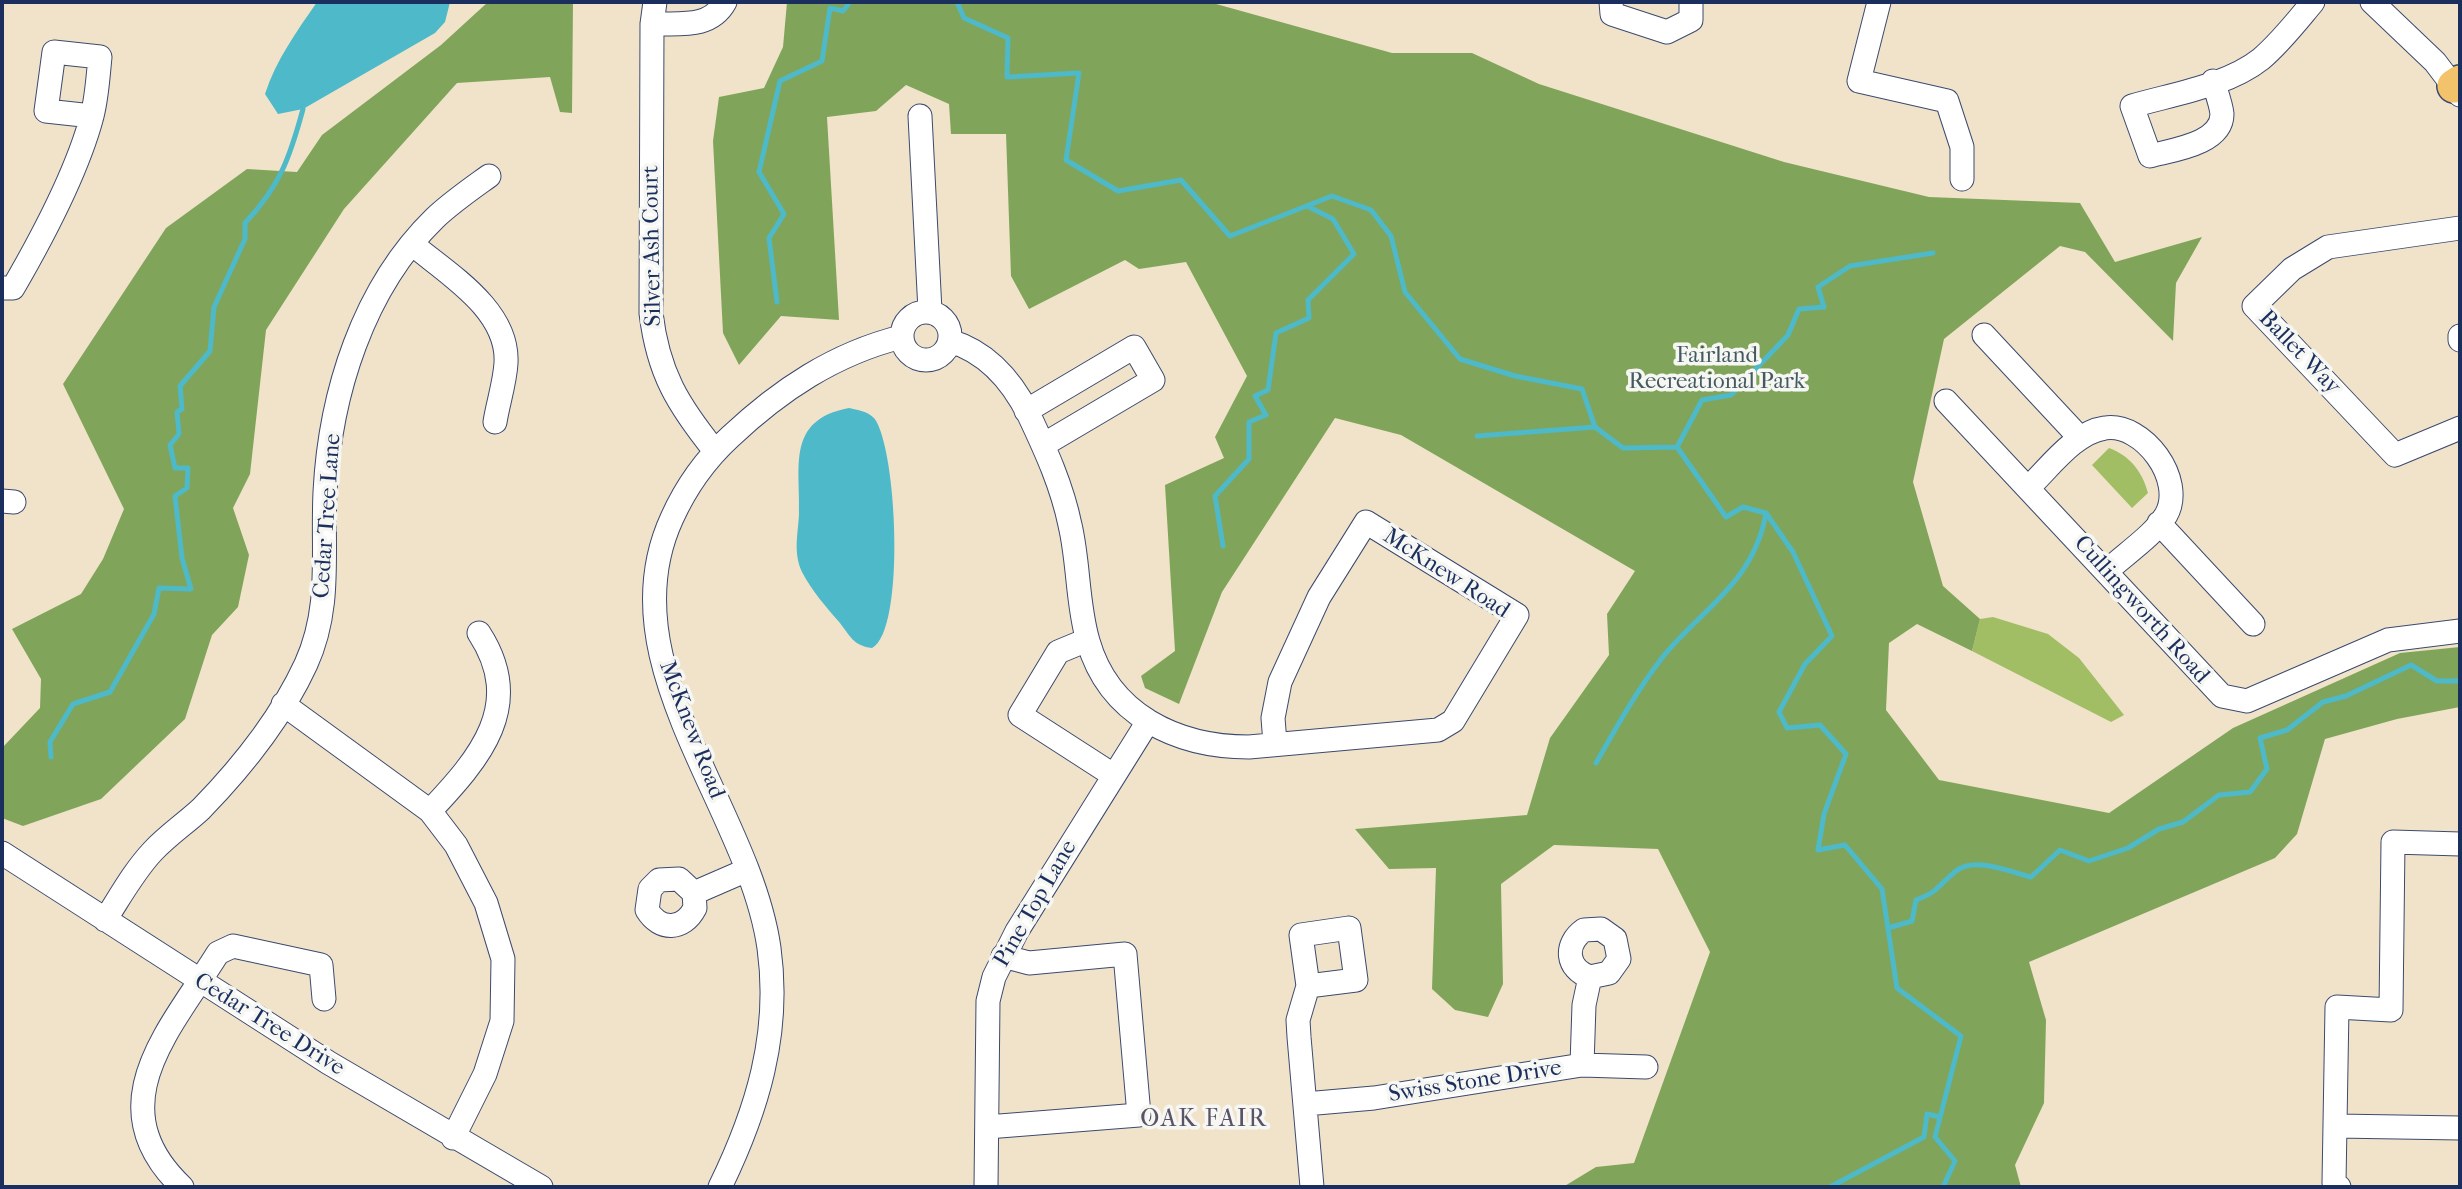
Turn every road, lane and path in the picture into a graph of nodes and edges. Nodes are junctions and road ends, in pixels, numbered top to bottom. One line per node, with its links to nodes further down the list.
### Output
1 (725, 2): 7 (street, Silver Ash Court)
2 (1611, 2): 3 (street)
3 (1691, 2)
4 (1879, 2): 13 (street)
5 (2313, 2): 8 (street)
6 (2372, 2): 9 (street)
7 (654, 13): 27 (street, Silver Ash Court)
8 (2213, 81)
9 (2458, 88)
10 (92, 116): 16 (street)
11 (920, 116): 17 (street)
12 (489, 176): 15 (street, Cedar Tree Lane)
13 (1962, 179)
14 (2460, 228): 24 (street, Ballet Way)
15 (412, 244): 23 (street); 35 (street, Cedar Tree Lane)
16 (2, 288)
17 (930, 311): 19 (street); 20 (street)
18 (1984, 335): 25 (street)
19 (901, 337): 20 (street); 27 (street, McKnew Road)
20 (950, 341): 22 (street, McKnew Road)
21 (1946, 401): 28 (street, Cullingworth Road)
22 (1026, 411): 26 (street, McKnew Road); 26 (street)
23 (495, 422)
24 (2460, 428)
25 (2080, 438): 28 (street); 29 (street)
26 (1043, 445): 34 (street, McKnew Road)
27 (715, 451): 42 (street, McKnew Road)
28 (2029, 487): 30 (street, Cullingworth Road)
29 (2159, 523): 30 (street); 31 (street)
30 (2107, 571): 32 (street, Cullingworth Road)
31 (2253, 625)
32 (2460, 631)
33 (479, 634): 39 (street)
34 (1087, 640): 36 (street, McKnew Road); 38 (street)
35 (284, 704): 39 (street); 44 (street, Cedar Tree Lane)
36 (1147, 723): 37 (street, McKnew Road); 38 (street, Pine Top Lane)
37 (1275, 743): 37 (street, McKnew Road)
38 (1113, 775): 45 (street, Pine Top Lane)
39 (430, 811): 56 (street)
40 (2460, 844): 53 (street)
41 (2, 853): 44 (street, Cedar Tree Drive)
42 (747, 870): 43 (street); 59 (street, McKnew Road)
43 (694, 893)
44 (105, 920): 47 (street, Cedar Tree Drive)
45 (1003, 956): 54 (street, Pine Top Lane); 54 (street)
46 (1590, 977): 50 (street)
47 (200, 982): 49 (street); 56 (street, Cedar Tree Drive); 57 (street)
48 (1308, 986): 52 (street)
49 (324, 999)
50 (1583, 1065): 51 (street, Swiss Stone Drive); 52 (street, Swiss Stone Drive)
51 (1646, 1067)
52 (1305, 1104): 61 (street)
53 (2336, 1126): 55 (street); 62 (street)
54 (987, 1128): 60 (street, Pine Top Lane)
55 (2460, 1128)
56 (453, 1138): 58 (street, Cedar Tree Drive)
57 (182, 1187)
58 (541, 1187)
59 (720, 1187)
60 (986, 1187)
61 (1312, 1187)
62 (2339, 1187)

